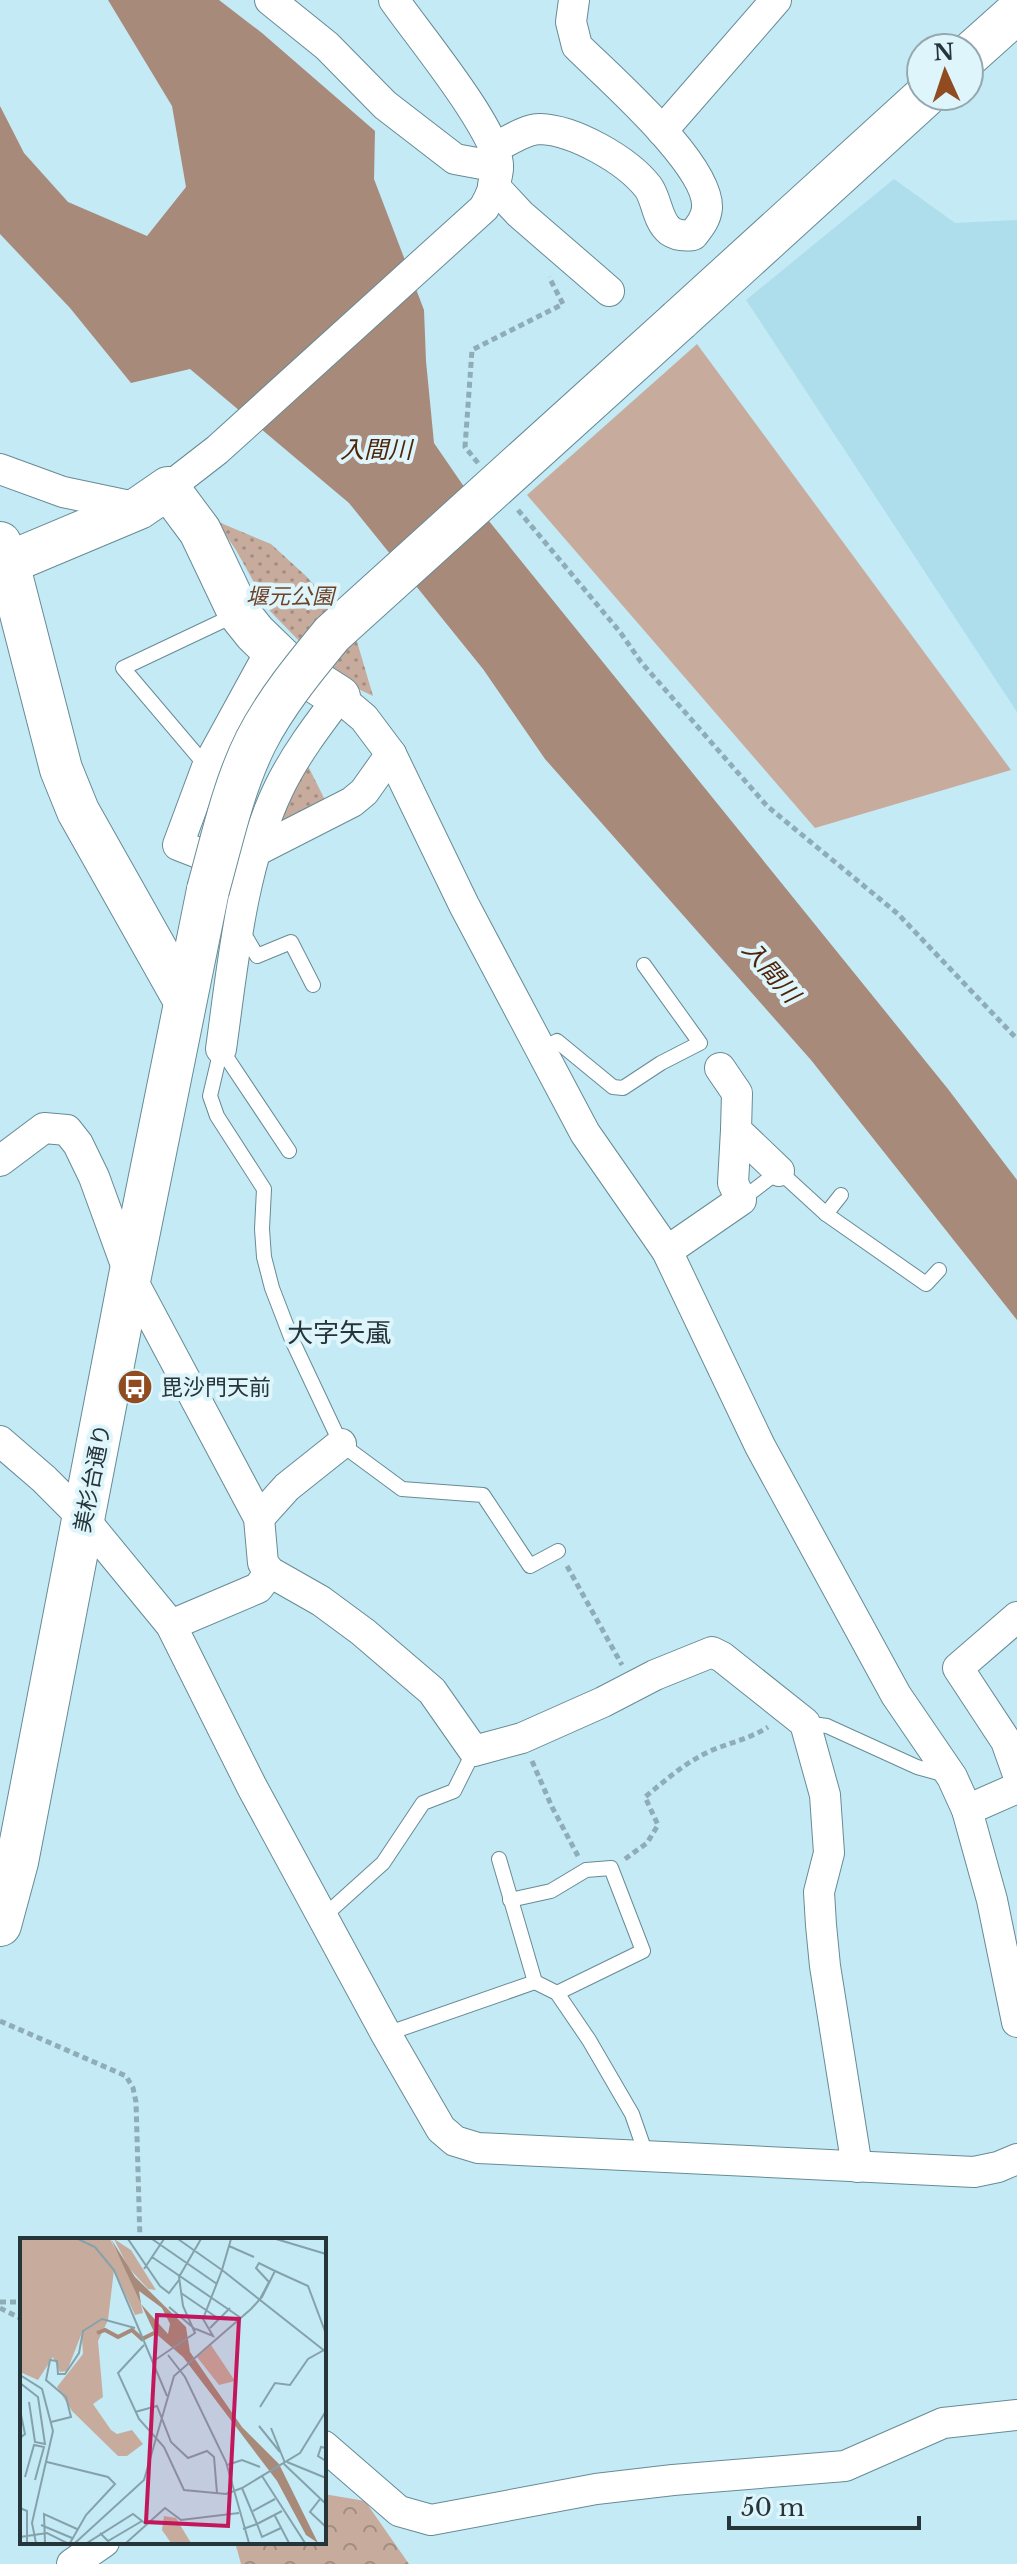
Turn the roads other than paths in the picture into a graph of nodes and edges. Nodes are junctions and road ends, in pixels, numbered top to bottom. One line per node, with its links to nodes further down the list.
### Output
1 (270, 0): 9 (street)
2 (394, 0): 9 (street)
3 (574, 0): 8 (street)
4 (768, 2): 8 (street)
5 (1017, 12): 6 (street)
6 (985, 41)
7 (907, 112): 23 (street, 美杉台通り, bridge)
8 (662, 131): 9 (street)
9 (492, 177): 10 (street); 12 (street)
10 (609, 291)
11 (0, 469): 12 (street)
12 (153, 498): 13 (street); 14 (street)
13 (4, 553): 23 (street)
14 (239, 613): 15 (street); 18 (lane)
15 (271, 650): 16 (street); 18 (street)
16 (339, 697): 17 (street); 19 (street)
17 (391, 754): 19 (street); 25 (street)
18 (207, 767): 19 (street)
19 (253, 862): 20 (street)
20 (239, 925): 22 (lane); 24 (street)
21 (644, 965): 25 (lane)
22 (313, 985)
23 (185, 1001): 36 (street, 美杉台通り)
24 (221, 1049): 28 (lane); 38 (lane)
25 (540, 1050): 34 (street)
26 (720, 1068): 27 (street)
27 (736, 1130): 30 (street); 32 (street)
28 (289, 1151)
29 (0, 1161): 36 (street)
30 (779, 1171): 32 (lane); 33 (lane)
31 (841, 1195): 33 (lane)
32 (741, 1200): 34 (street)
33 (826, 1214): 35 (lane)
34 (667, 1251): 48 (street)
35 (939, 1270)
36 (130, 1276): 39 (street); 40 (street, 美杉台通り)
37 (0, 1441): 40 (street)
38 (341, 1444): 39 (street); 41 (lane)
39 (259, 1518): 42 (street)
40 (84, 1519): 44 (street); 54 (street, 美杉台通り)
41 (558, 1551)
42 (270, 1572): 44 (street); 46 (street)
43 (1017, 1617): 47 (street)
44 (171, 1625): 53 (street)
45 (798, 1718): 46 (street); 48 (lane); 61 (street)
46 (474, 1751): 53 (lane)
47 (1017, 1772)
48 (952, 1777): 50 (street)
49 (1017, 1788): 50 (street)
50 (967, 1810): 57 (street)
51 (499, 1859): 52 (lane)
52 (510, 1900): 55 (lane); 56 (lane)
53 (323, 1917): 58 (street)
54 (0, 1925)
55 (535, 1982): 56 (lane); 58 (lane)
56 (557, 1993): 59 (lane)
57 (1017, 2022)
58 (386, 2034): 59 (street)
59 (647, 2157): 61 (street)
60 (1017, 2159): 61 (street)
61 (857, 2167)
62 (1017, 2415): 63 (street)
63 (326, 2448)
64 (101, 2544): 65 (street)
65 (72, 2564)

